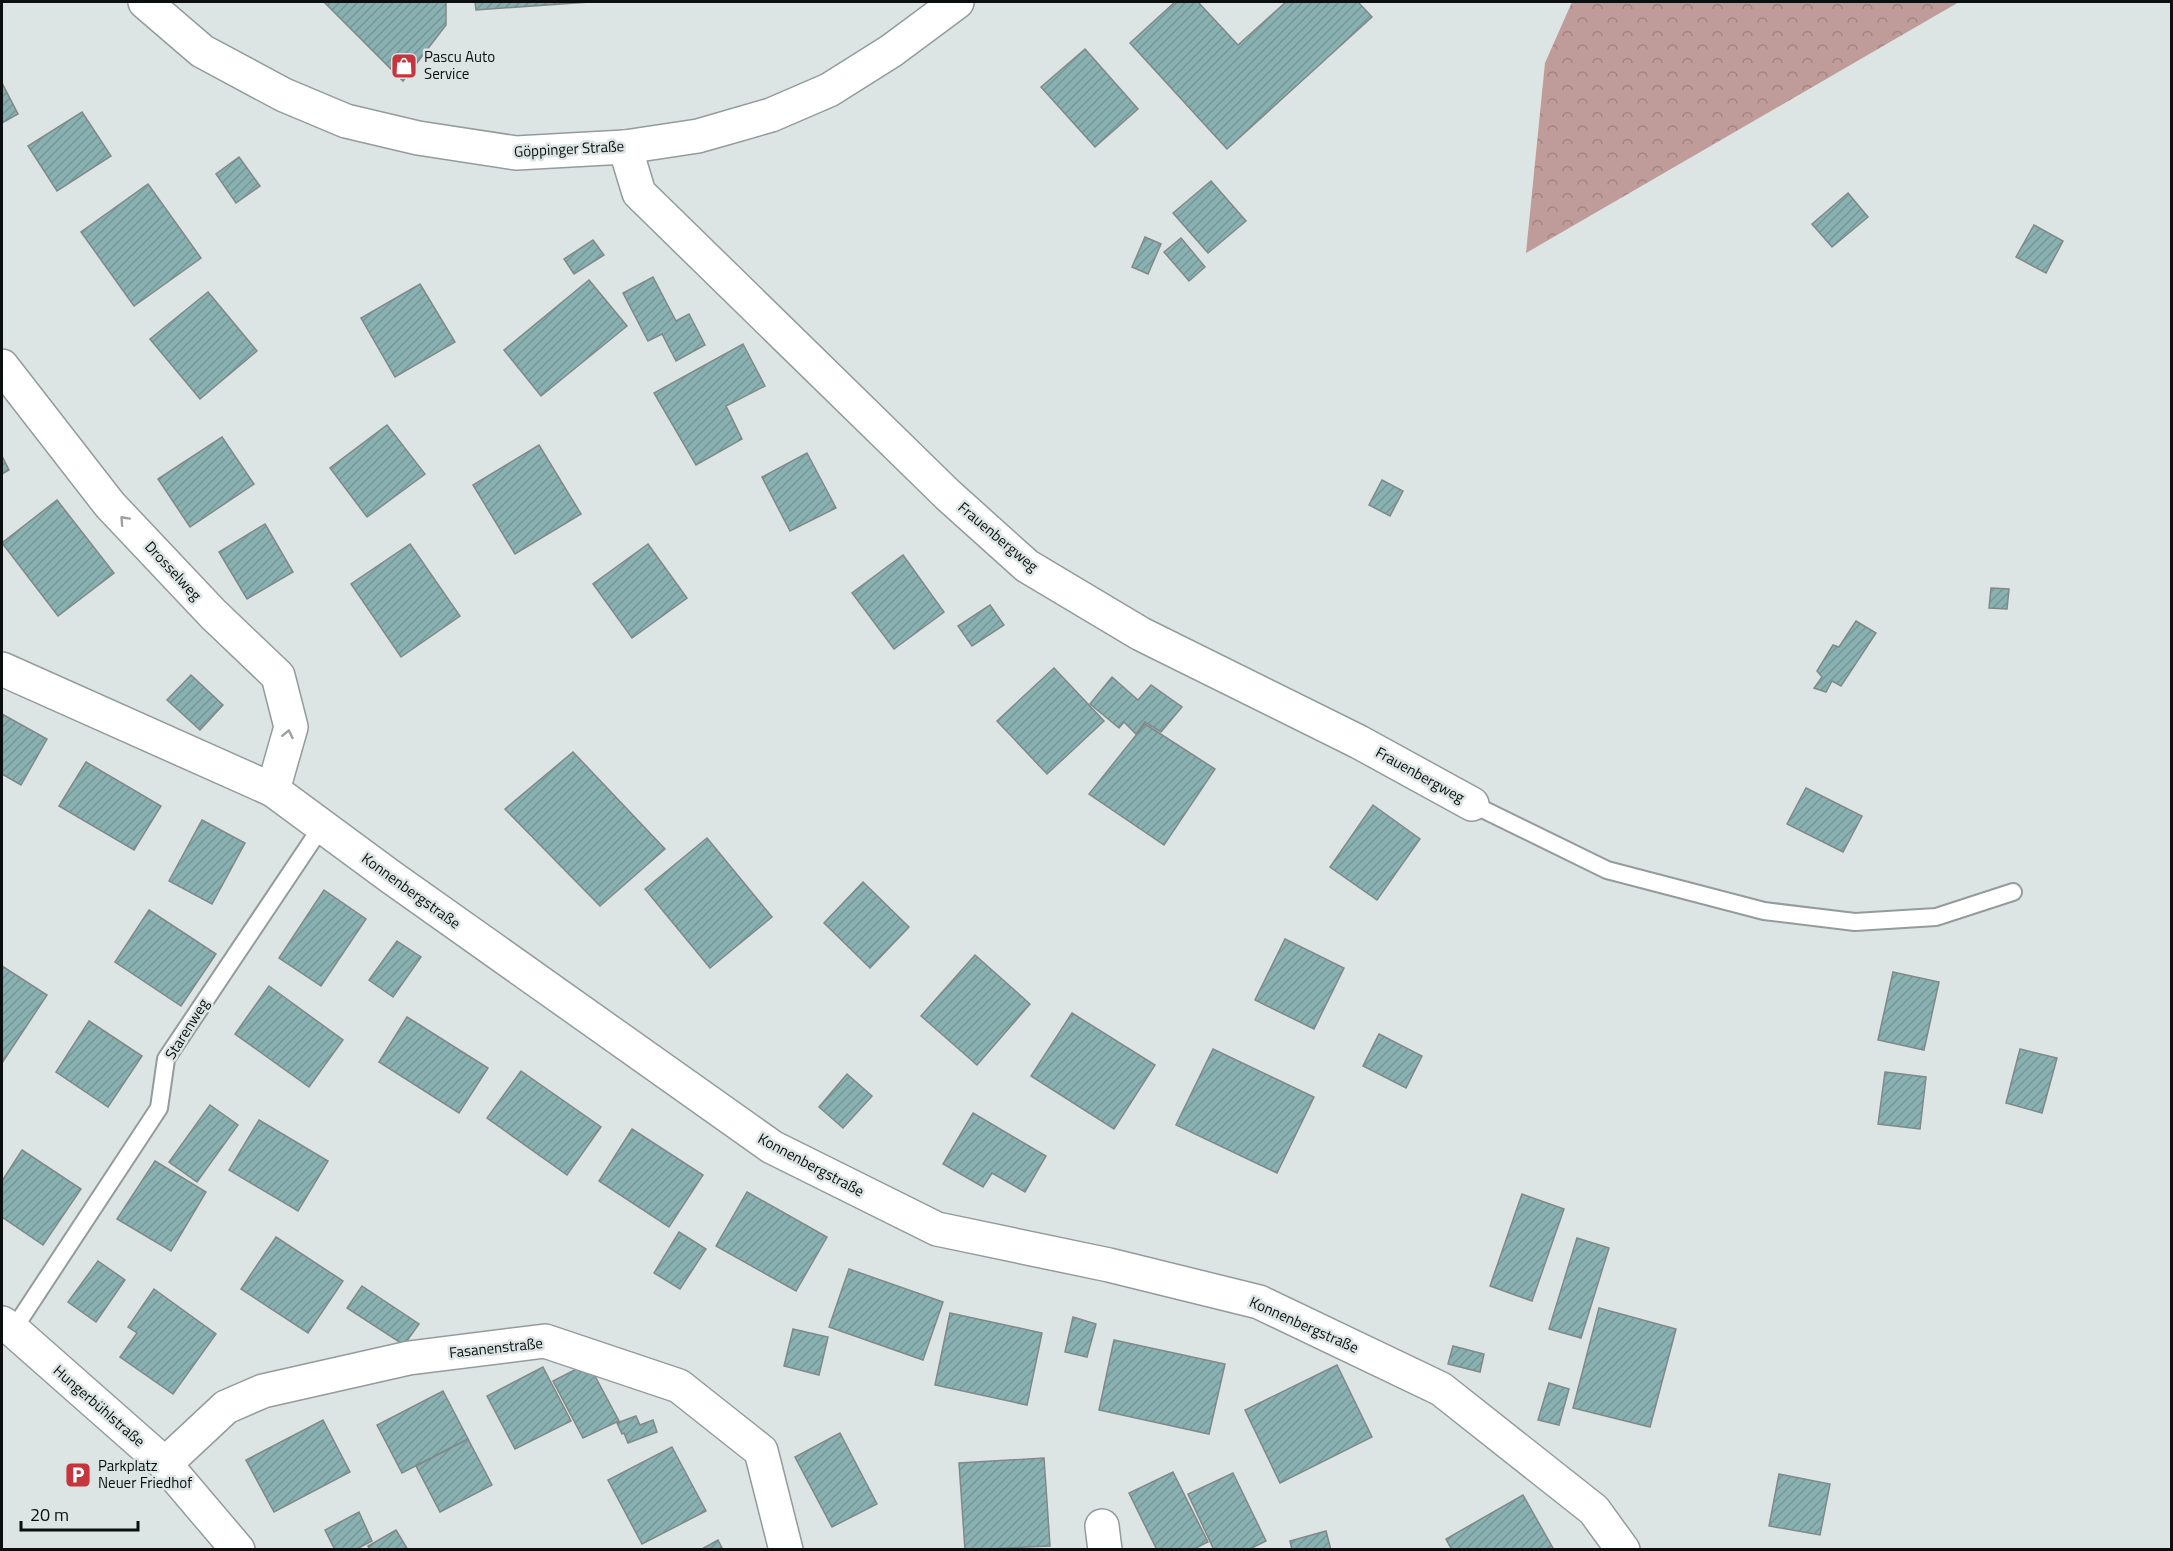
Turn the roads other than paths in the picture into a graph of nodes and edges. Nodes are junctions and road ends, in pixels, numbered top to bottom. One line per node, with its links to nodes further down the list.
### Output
1 (146, 2): 3 (street, Göppinger Straße)
2 (957, 2): 3 (street, Göppinger Straße)
3 (625, 147): 7 (street, Frauenbergweg)
4 (2, 366): 6 (street, Drosselweg, one-way to 4)
5 (2, 669): 6 (street, Konnenbergstraße)
6 (273, 790): 8 (street, Konnenbergstraße)
7 (1472, 804): 9 (lane)
8 (322, 826): 10 (lane, Starenweg); 14 (street, Konnenbergstraße)
9 (2013, 892)
10 (7, 1326): 11 (street, Hungerbühlstraße)
11 (165, 1464): 12 (street, Hungerbühlstraße); 13 (street, Fasanenstraße)
12 (238, 1550)
13 (786, 1550)
14 (1623, 1550)

